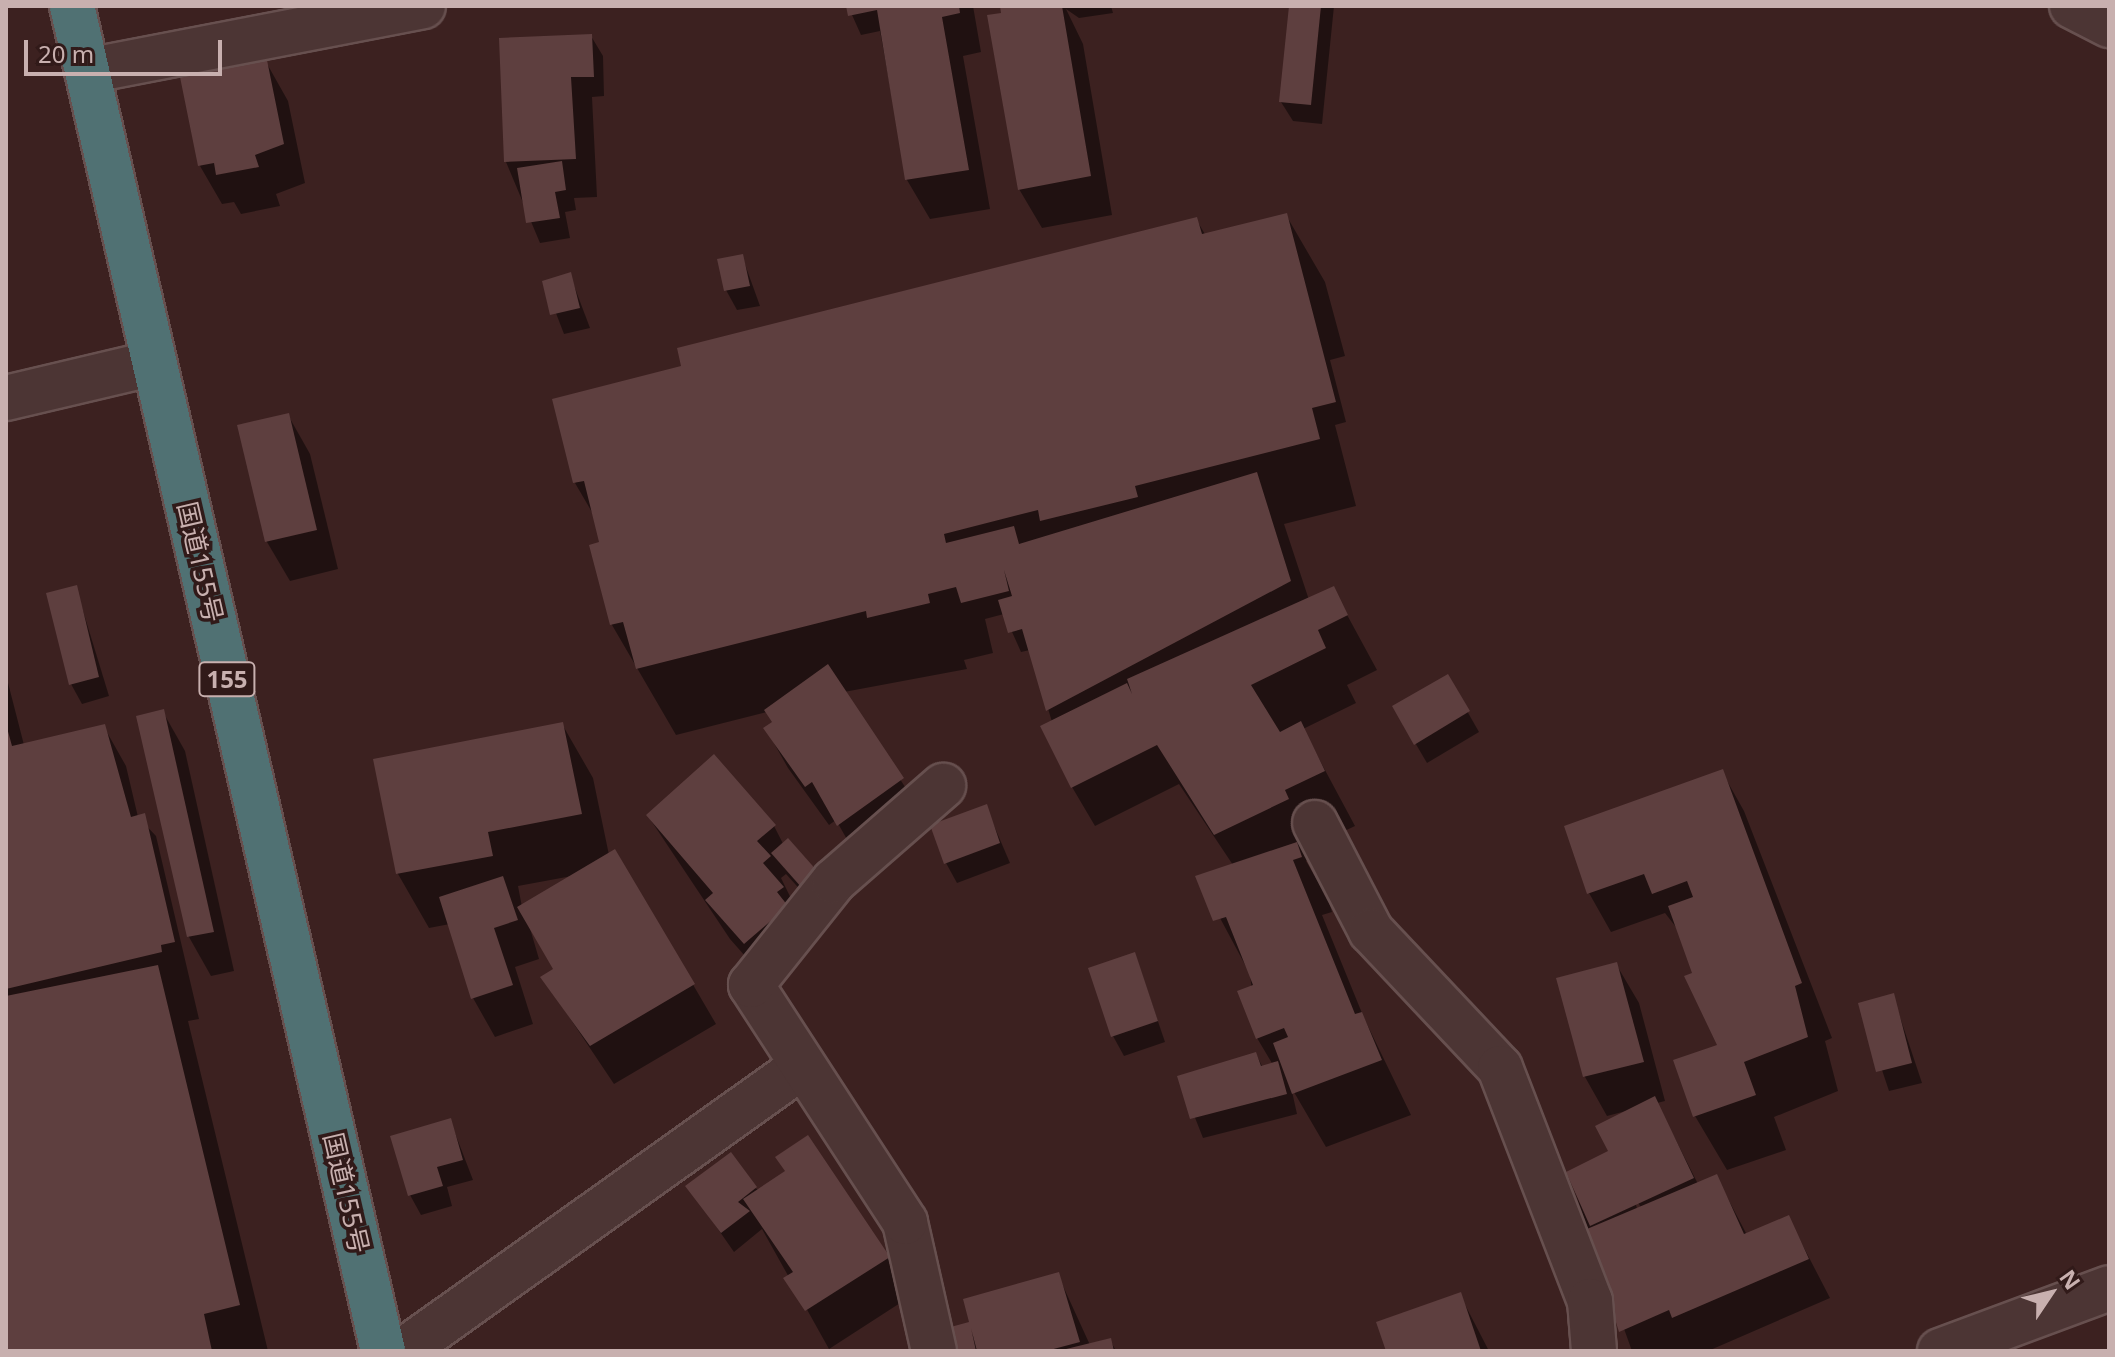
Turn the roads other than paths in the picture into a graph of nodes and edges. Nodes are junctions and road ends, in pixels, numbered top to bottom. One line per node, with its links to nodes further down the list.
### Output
1 (72, 6): 5 (highway, 国道155号 / 155)
2 (423, 6): 5 (street)
3 (2072, 6): 4 (street)
4 (2109, 25)
5 (87, 71): 6 (highway, 国道155号 / 155)
6 (154, 363): 7 (street); 12 (highway, 国道155号 / 155)
7 (6, 398)
8 (943, 786): 10 (street)
9 (1315, 823): 15 (street)
10 (803, 1066): 13 (street); 14 (street)
11 (2109, 1288): 16 (street)
12 (383, 1351)
13 (403, 1351)
14 (934, 1351)
15 (1594, 1351)
16 (1940, 1351)

